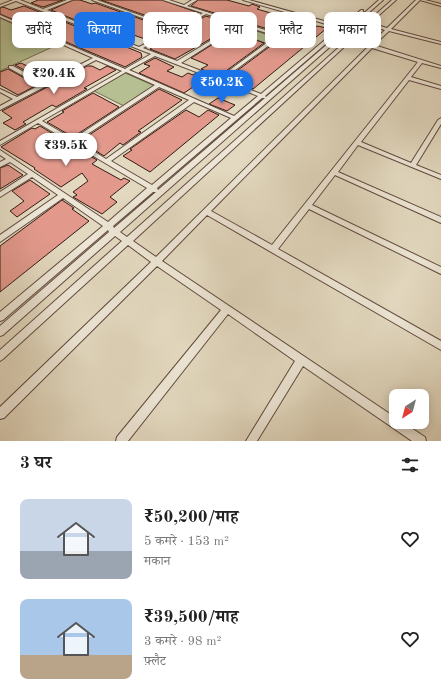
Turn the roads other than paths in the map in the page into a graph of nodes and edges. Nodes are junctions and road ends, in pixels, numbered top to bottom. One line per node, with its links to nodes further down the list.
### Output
1 (17, 0): 14 (street); 16 (street)
2 (70, 0): 16 (street)
3 (94, 0): 25 (street)
4 (165, 0): 15 (street)
5 (195, 0): 15 (street)
6 (245, 0): 12 (street)
7 (375, 0): 18 (street)
8 (381, 0): 19 (street)
9 (394, 0): 20 (street)
10 (418, 0): 27 (street)
11 (421, 0): 13 (street)
12 (252, 1): 17 (street)
13 (441, 5)
14 (0, 6)
15 (184, 6): 21 (street)
16 (44, 10): 34 (street)
17 (288, 12)
18 (363, 12)
19 (367, 12)
20 (380, 12)
21 (206, 13): 22 (street); 23 (street)
22 (210, 14)
23 (202, 15)
24 (0, 16): 40 (street)
25 (143, 17)
26 (381, 27): 27 (street)
27 (389, 29): 28 (street); 30 (street)
28 (381, 37)
29 (210, 43): 42 (street)
30 (441, 43)
31 (143, 46): 34 (street)
32 (265, 46): 47 (street)
33 (324, 46): 52 (street)
34 (140, 48): 39 (street)
35 (324, 48): 53 (street)
36 (341, 48): 81 (street)
37 (369, 48): 76 (street)
38 (378, 48): 41 (street)
39 (154, 54): 42 (street); 45 (street)
40 (96, 58): 45 (street); 48 (street)
41 (421, 61): 44 (street); 46 (street)
42 (178, 63): 47 (street)
43 (10, 67): 48 (street)
44 (441, 67)
45 (125, 70): 49 (street); 59 (street)
46 (408, 78): 50 (street); 61 (street)
47 (220, 79): 52 (street)
48 (44, 85): 54 (street)
49 (159, 85): 55 (street); 60 (street)
50 (441, 88)
51 (0, 90): 54 (street)
52 (261, 96): 53 (street); 57 (street)
53 (268, 99): 72 (street)
54 (16, 100): 56 (street)
55 (193, 100): 57 (street); 65 (street)
56 (0, 108)
57 (235, 118): 71 (street)
58 (441, 120): 67 (street)
59 (38, 122): 60 (street); 62 (street)
60 (72, 142): 65 (street)
61 (358, 143): 67 (street); 68 (street)
62 (0, 144)
63 (0, 152): 64 (street)
64 (10, 159): 66 (street); 69 (street)
65 (106, 162): 71 (street)
66 (0, 165)
67 (413, 165): 70 (street)
68 (335, 173): 75 (street); 77 (street)
69 (32, 174): 73 (street); 74 (street)
70 (441, 177)
71 (151, 188): 72 (street); 78 (street)
72 (159, 193): 79 (street)
73 (0, 195)
74 (62, 195): 78 (street); 80 (street)
75 (308, 206): 82 (street); 84 (street)
76 (206, 211): 82 (street); 83 (street)
77 (441, 220)
78 (107, 225): 79 (street); 86 (street)
79 (114, 232): 81 (street); 87 (street)
80 (0, 239)
81 (128, 242): 83 (street); 89 (street)
82 (273, 250): 88 (street)
83 (157, 262): 85 (street); 91 (street)
84 (441, 271)
85 (226, 309): 90 (street); 92 (street)
86 (0, 317)
87 (0, 332)
88 (441, 346)
89 (0, 356)
90 (301, 360): 93 (street); 94 (street)
91 (0, 414)
92 (121, 441)
93 (251, 441)
94 (421, 441)

